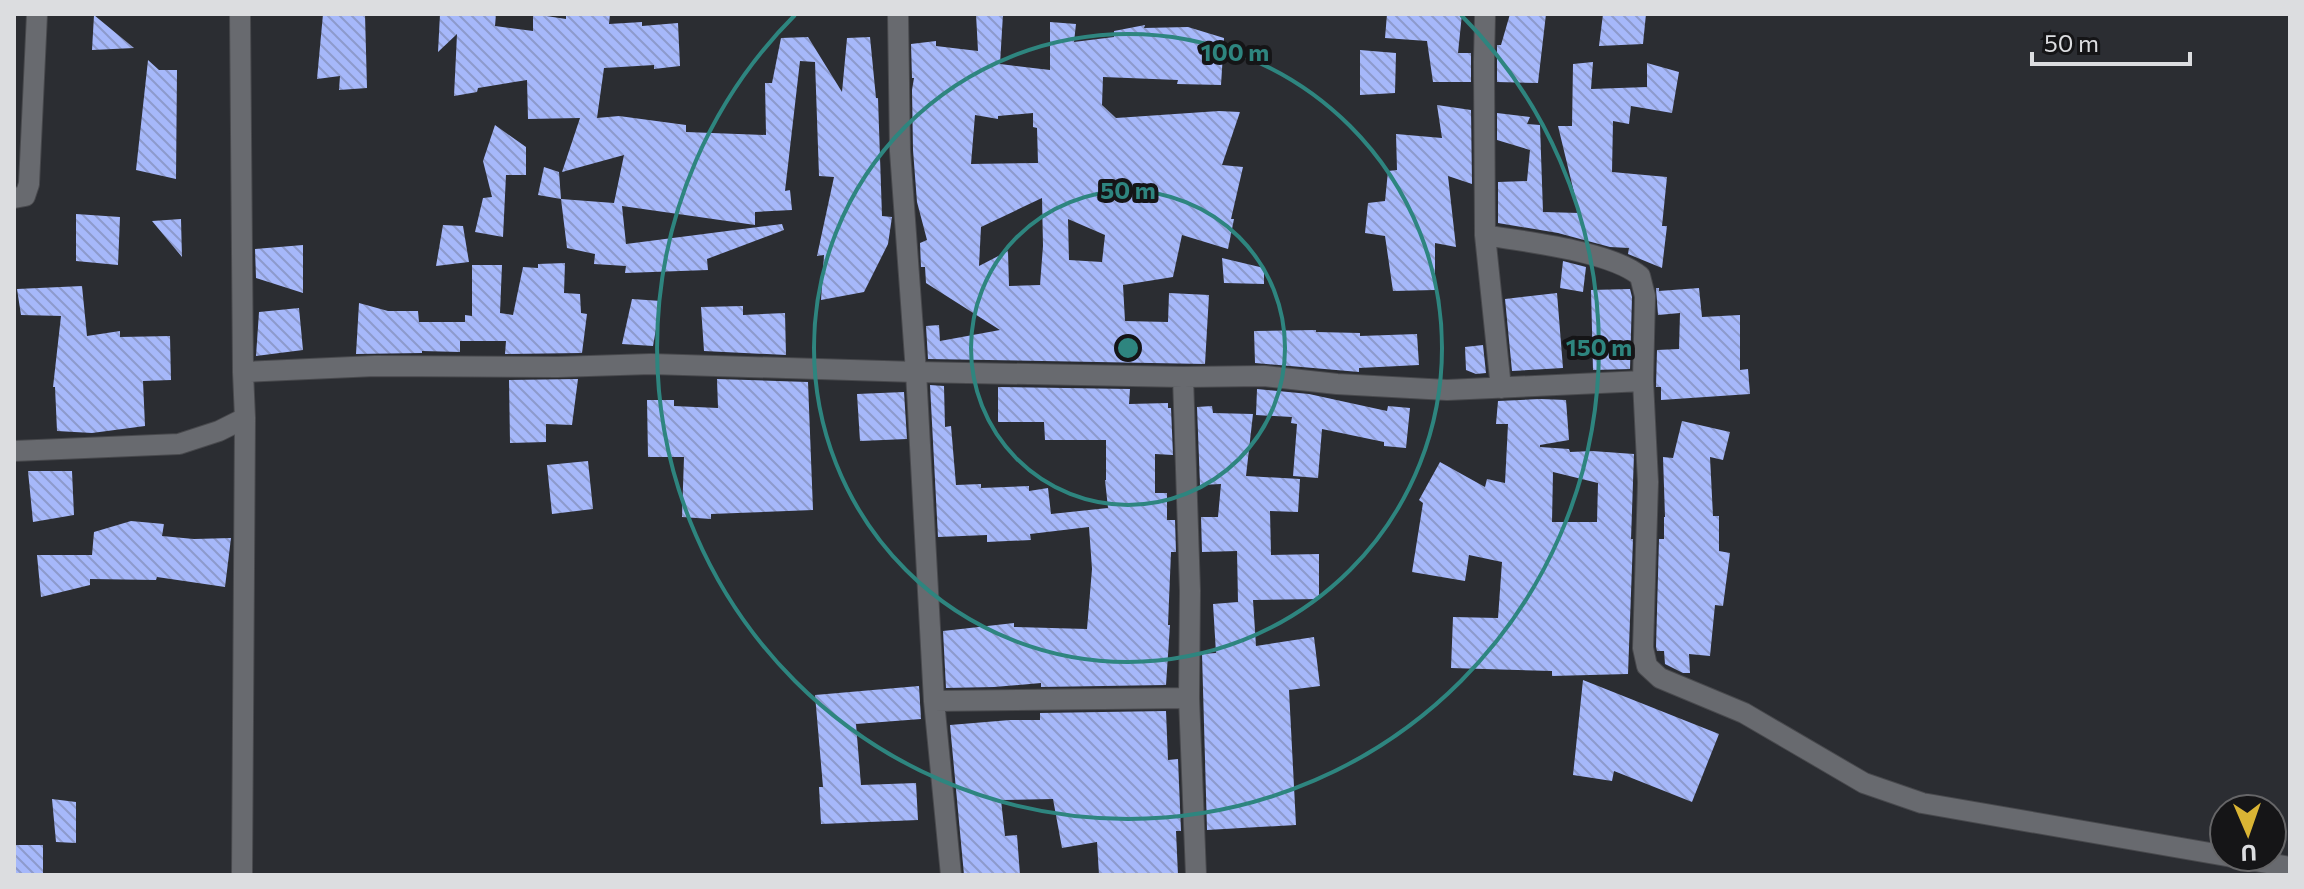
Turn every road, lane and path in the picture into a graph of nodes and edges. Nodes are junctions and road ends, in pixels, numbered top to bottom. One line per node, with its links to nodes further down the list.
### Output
1 (37, 14): 5 (street)
2 (240, 14): 7 (street)
3 (898, 14): 8 (street)
4 (1485, 14): 6 (street)
5 (14, 198)
6 (1485, 235): 10 (street); 11 (street)
7 (243, 372): 8 (street); 12 (street)
8 (916, 372): 9 (street); 15 (street)
9 (1183, 377): 11 (street); 14 (street)
10 (1643, 381): 11 (street); 16 (street)
11 (1494, 388)
12 (245, 418): 13 (street); 17 (street)
13 (14, 451)
14 (1189, 698): 15 (street); 19 (street)
15 (934, 701): 18 (street)
16 (2290, 867)
17 (242, 875)
18 (951, 875)
19 (1196, 875)

